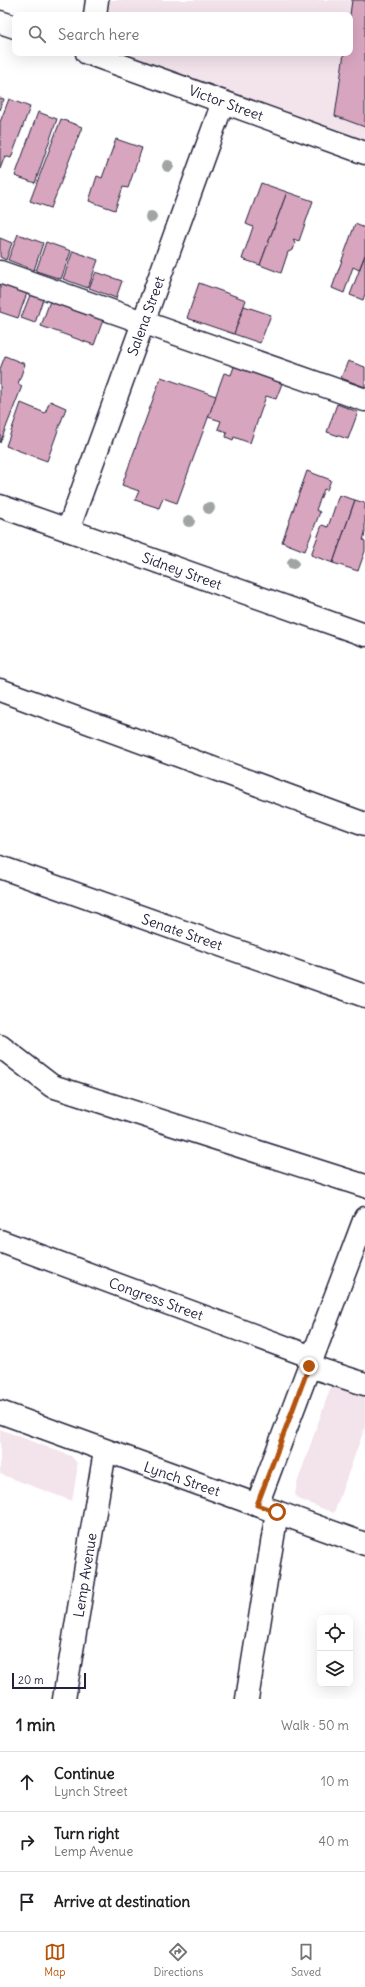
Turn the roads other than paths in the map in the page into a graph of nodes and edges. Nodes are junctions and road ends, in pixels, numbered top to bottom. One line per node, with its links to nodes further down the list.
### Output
1 (97, 0): 2 (street)
2 (95, 12)
3 (0, 22): 4 (street)
4 (12, 26)
5 (96, 56): 6 (street, Victor Street)
6 (223, 102): 7 (street, Victor Street); 9 (street, Salena Street)
7 (365, 153)
8 (0, 272): 9 (street)
9 (143, 324): 10 (street); 12 (street, Salena Street)
10 (365, 400)
11 (0, 506): 12 (street, Sidney Street)
12 (68, 530): 13 (street, Sidney Street)
13 (365, 635)
14 (0, 690): 15 (street)
15 (365, 824)
16 (0, 867): 17 (street, Senate Street)
17 (365, 996)
18 (0, 1046): 19 (street)
19 (365, 1186)
20 (365, 1218): 22 (street)
21 (0, 1241): 22 (street, Congress Street)
22 (310, 1362): 23 (street, Congress Street); 26 (street)
23 (365, 1384)
24 (0, 1412): 25 (street, Lynch Street)
25 (105, 1451): 26 (street, Lynch Street); 29 (street, Lemp Avenue)
26 (257, 1505): 27 (street, Lynch Street)
27 (277, 1512): 28 (street, Lynch Street); 30 (street)
28 (365, 1544)
29 (64, 1699)
30 (247, 1699)

